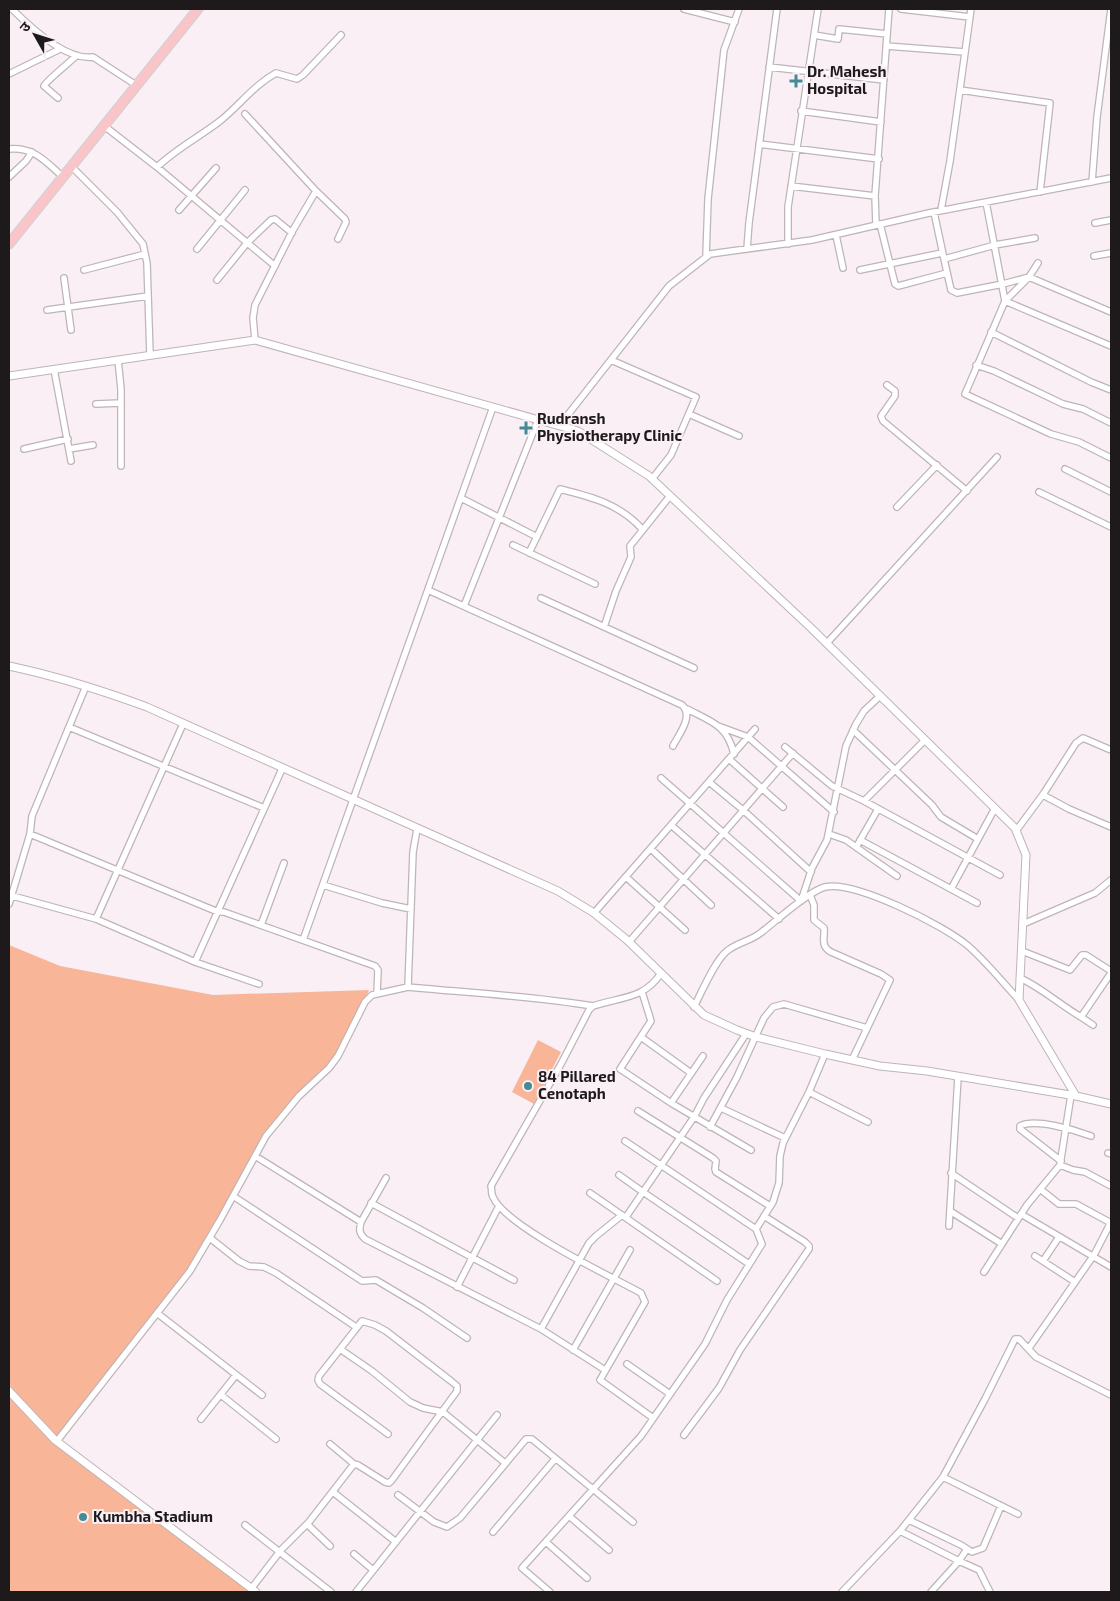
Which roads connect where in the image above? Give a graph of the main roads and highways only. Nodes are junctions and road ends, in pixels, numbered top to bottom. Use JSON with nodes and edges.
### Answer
{"nodes":[{"id":1,"x":198,"y":9,"type":"edge"},
{"id":2,"x":9,"y":244,"type":"edge"}],
"edges":[{"from":1,"to":2,"type":"main road"}]}
